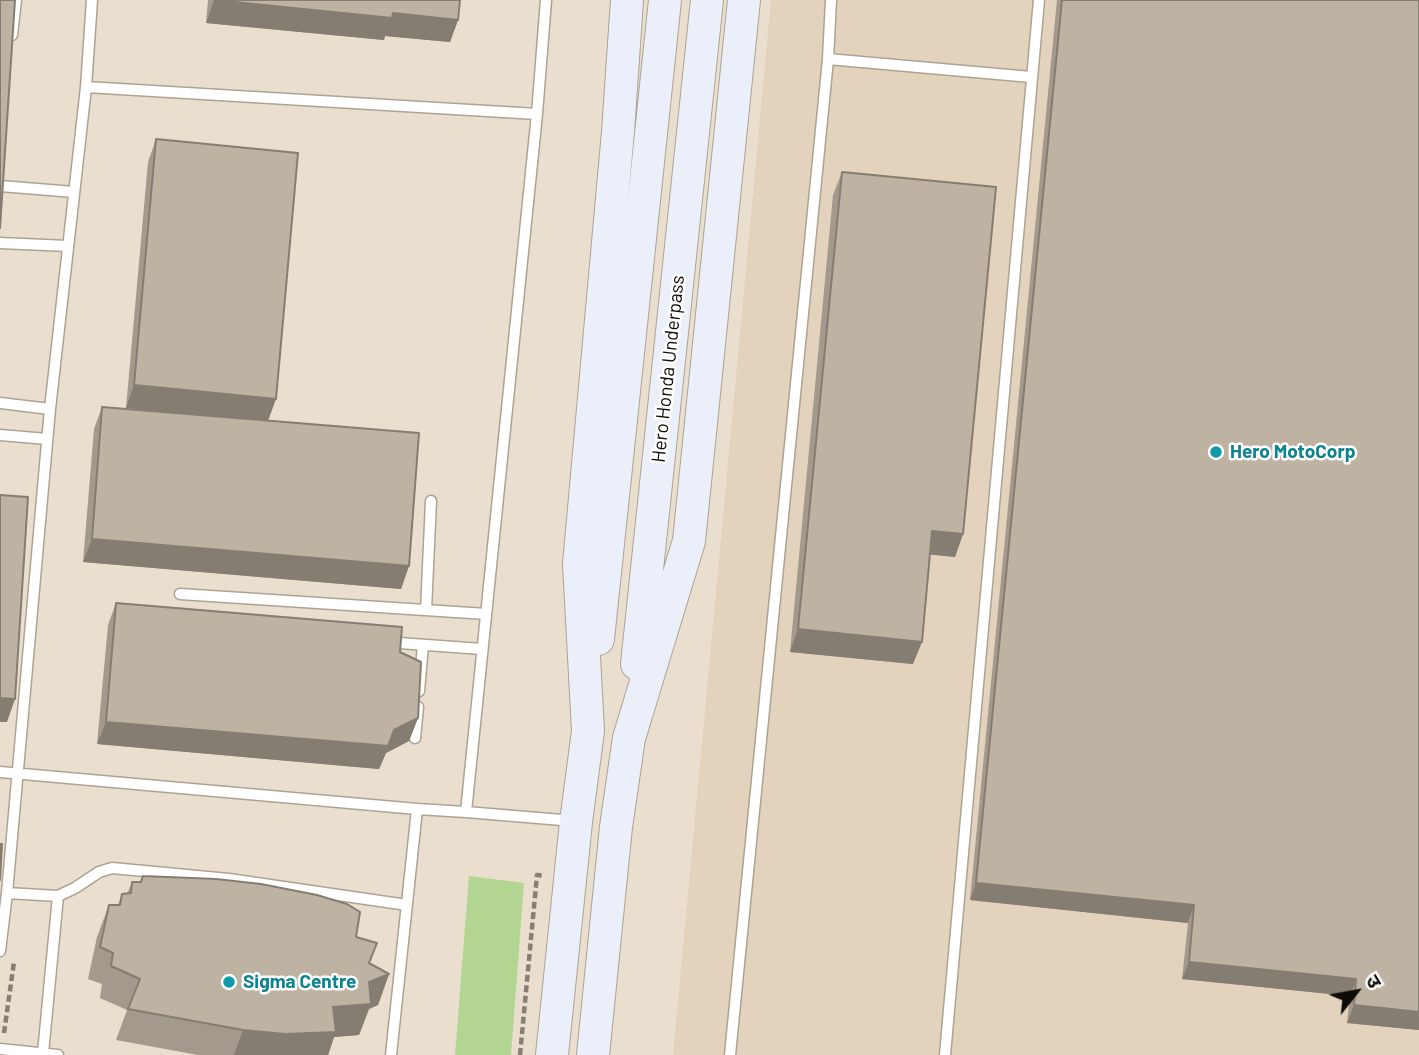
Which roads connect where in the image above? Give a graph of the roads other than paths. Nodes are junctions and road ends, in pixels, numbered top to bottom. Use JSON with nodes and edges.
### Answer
{"nodes":[{"id":1,"x":16,"y":0,"type":"edge"},
{"id":2,"x":92,"y":0,"type":"edge"},
{"id":3,"x":546,"y":0,"type":"edge"},
{"id":4,"x":626,"y":0,"type":"edge"},
{"id":5,"x":665,"y":0,"type":"edge"},
{"id":6,"x":707,"y":0,"type":"edge"},
{"id":7,"x":744,"y":0,"type":"edge"},
{"id":8,"x":831,"y":0,"type":"edge"},
{"id":9,"x":1039,"y":0,"type":"edge"},
{"id":10,"x":11,"y":52,"type":"edge"},
{"id":11,"x":828,"y":59,"type":"junction"},
{"id":12,"x":1031,"y":77,"type":"junction"},
{"id":13,"x":86,"y":87,"type":"junction"},
{"id":14,"x":537,"y":114,"type":"junction"},
{"id":15,"x":0,"y":186,"type":"edge"},
{"id":16,"x":74,"y":192,"type":"junction"},
{"id":17,"x":0,"y":243,"type":"edge"},
{"id":18,"x":68,"y":246,"type":"junction"},
{"id":19,"x":0,"y":403,"type":"edge"},
{"id":20,"x":50,"y":409,"type":"junction"},
{"id":21,"x":0,"y":435,"type":"edge"},
{"id":22,"x":47,"y":439,"type":"junction"},
{"id":23,"x":430,"y":501,"type":"dead end"},
{"id":24,"x":180,"y":594,"type":"dead end"},
{"id":25,"x":426,"y":610,"type":"junction"},
{"id":26,"x":486,"y":614,"type":"junction"},
{"id":27,"x":399,"y":643,"type":"edge"},
{"id":28,"x":423,"y":645,"type":"junction"},
{"id":29,"x":482,"y":649,"type":"junction"},
{"id":30,"x":588,"y":731,"type":"junction"},
{"id":31,"x":415,"y":738,"type":"edge"},
{"id":32,"x":629,"y":738,"type":"junction"},
{"id":33,"x":0,"y":772,"type":"edge"},
{"id":34,"x":17,"y":773,"type":"junction"},
{"id":35,"x":418,"y":809,"type":"junction"},
{"id":36,"x":466,"y":812,"type":"junction"},
{"id":37,"x":576,"y":822,"type":"junction"},
{"id":38,"x":7,"y":893,"type":"junction"},
{"id":39,"x":58,"y":896,"type":"junction"},
{"id":40,"x":407,"y":905,"type":"junction"},
{"id":41,"x":0,"y":951,"type":"edge"},
{"id":42,"x":0,"y":1049,"type":"edge"},
{"id":43,"x":43,"y":1054,"type":"edge"},
{"id":44,"x":58,"y":1055,"type":"edge"},
{"id":45,"x":391,"y":1055,"type":"edge"},
{"id":46,"x":552,"y":1055,"type":"edge"},
{"id":47,"x":593,"y":1055,"type":"edge"},
{"id":48,"x":730,"y":1055,"type":"edge"},
{"id":49,"x":945,"y":1055,"type":"edge"}],
"edges":[{"from":1,"to":10,"type":"lane"},
{"from":2,"to":13,"type":"lane"},
{"from":3,"to":14,"type":"lane"},
{"from":4,"to":30,"type":"main road"},
{"from":5,"to":30,"type":"main road"},
{"from":6,"to":32,"type":"main road","name":"Hero Honda Underpass"},
{"from":7,"to":32,"type":"main road"},
{"from":8,"to":11,"type":"lane"},
{"from":9,"to":12,"type":"lane"},
{"from":11,"to":12,"type":"lane"},
{"from":11,"to":48,"type":"lane"},
{"from":12,"to":49,"type":"lane"},
{"from":13,"to":14,"type":"lane"},
{"from":13,"to":16,"type":"lane"},
{"from":14,"to":26,"type":"lane"},
{"from":15,"to":16,"type":"lane"},
{"from":16,"to":18,"type":"lane"},
{"from":17,"to":18,"type":"lane"},
{"from":18,"to":20,"type":"lane"},
{"from":19,"to":20,"type":"lane"},
{"from":20,"to":22,"type":"lane"},
{"from":21,"to":22,"type":"lane"},
{"from":22,"to":34,"type":"lane"},
{"from":23,"to":25,"type":"lane"},
{"from":24,"to":25,"type":"lane"},
{"from":25,"to":26,"type":"lane"},
{"from":26,"to":29,"type":"lane"},
{"from":27,"to":28,"type":"lane"},
{"from":28,"to":29,"type":"lane"},
{"from":28,"to":31,"type":"lane"},
{"from":29,"to":36,"type":"lane"},
{"from":30,"to":37,"type":"main road"},
{"from":32,"to":47,"type":"main road"},
{"from":33,"to":34,"type":"lane"},
{"from":34,"to":35,"type":"lane"},
{"from":34,"to":38,"type":"lane"},
{"from":35,"to":36,"type":"lane"},
{"from":35,"to":40,"type":"lane"},
{"from":36,"to":37,"type":"lane"},
{"from":37,"to":46,"type":"main road"},
{"from":38,"to":39,"type":"lane"},
{"from":38,"to":41,"type":"lane"},
{"from":39,"to":40,"type":"lane"},
{"from":39,"to":43,"type":"lane"},
{"from":40,"to":45,"type":"lane"},
{"from":42,"to":43,"type":"lane"},
{"from":43,"to":44,"type":"lane"}]}
